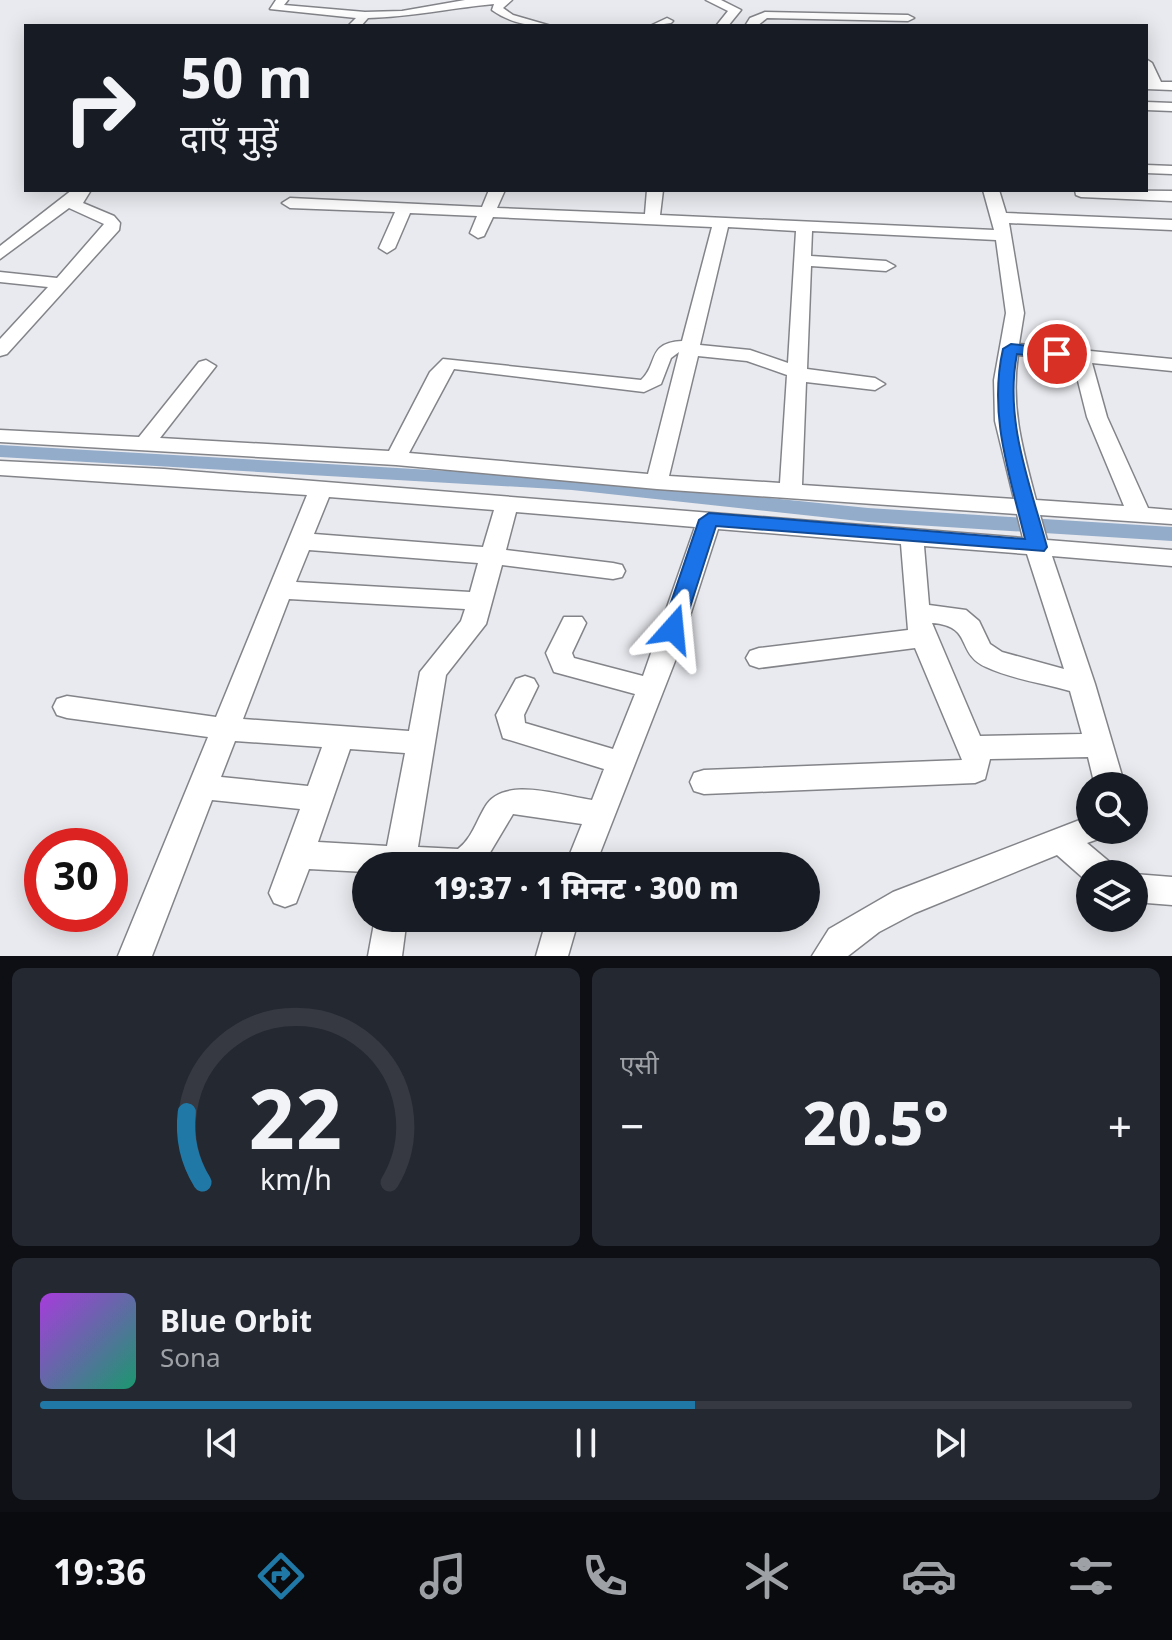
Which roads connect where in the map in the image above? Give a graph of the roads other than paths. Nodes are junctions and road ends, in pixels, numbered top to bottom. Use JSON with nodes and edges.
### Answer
{"nodes":[{"id":1,"x":283,"y":0,"type":"edge"},
{"id":2,"x":340,"y":0,"type":"edge"},
{"id":3,"x":369,"y":0,"type":"edge"},
{"id":4,"x":505,"y":0,"type":"edge"},
{"id":5,"x":711,"y":0,"type":"edge"},
{"id":6,"x":894,"y":5,"type":"dead end"},
{"id":7,"x":329,"y":11,"type":"junction"},
{"id":8,"x":362,"y":14,"type":"junction"},
{"id":9,"x":909,"y":22,"type":"edge"},
{"id":10,"x":355,"y":24,"type":"edge"},
{"id":11,"x":538,"y":24,"type":"edge"},
{"id":12,"x":724,"y":24,"type":"edge"},
{"id":13,"x":753,"y":24,"type":"edge"},
{"id":14,"x":1149,"y":85,"type":"edge"},
{"id":15,"x":1172,"y":86,"type":"edge"},
{"id":16,"x":1160,"y":107,"type":"edge"},
{"id":17,"x":1148,"y":169,"type":"edge"},
{"id":18,"x":1172,"y":170,"type":"edge"},
{"id":19,"x":81,"y":192,"type":"edge"},
{"id":20,"x":496,"y":192,"type":"edge"},
{"id":21,"x":655,"y":192,"type":"edge"},
{"id":22,"x":992,"y":192,"type":"edge"},
{"id":23,"x":1082,"y":192,"type":"edge"},
{"id":24,"x":1099,"y":192,"type":"edge"},
{"id":25,"x":1172,"y":196,"type":"edge"},
{"id":26,"x":290,"y":203,"type":"dead end"},
{"id":27,"x":404,"y":209,"type":"junction"},
{"id":28,"x":488,"y":212,"type":"junction"},
{"id":29,"x":652,"y":220,"type":"junction"},
{"id":30,"x":1100,"y":220,"type":"junction"},
{"id":31,"x":721,"y":223,"type":"junction"},
{"id":32,"x":1172,"y":225,"type":"edge"},
{"id":33,"x":804,"y":227,"type":"junction"},
{"id":34,"x":1002,"y":227,"type":"junction"},
{"id":35,"x":478,"y":233,"type":"dead end"},
{"id":36,"x":4,"y":246,"type":"edge"},
{"id":37,"x":387,"y":248,"type":"dead end"},
{"id":38,"x":802,"y":260,"type":"junction"},
{"id":39,"x":886,"y":266,"type":"dead end"},
{"id":40,"x":0,"y":277,"type":"edge"},
{"id":41,"x":59,"y":283,"type":"junction"},
{"id":42,"x":690,"y":348,"type":"junction"},
{"id":43,"x":1011,"y":349,"type":"junction"},
{"id":44,"x":0,"y":350,"type":"edge"},
{"id":45,"x":1081,"y":356,"type":"junction"},
{"id":46,"x":206,"y":366,"type":"dead end"},
{"id":47,"x":1171,"y":367,"type":"edge"},
{"id":48,"x":797,"y":374,"type":"junction"},
{"id":49,"x":875,"y":384,"type":"dead end"},
{"id":50,"x":0,"y":436,"type":"edge"},
{"id":51,"x":143,"y":446,"type":"junction"},
{"id":52,"x":396,"y":458,"type":"junction"},
{"id":53,"x":0,"y":468,"type":"edge"},
{"id":54,"x":657,"y":482,"type":"junction"},
{"id":55,"x":791,"y":489,"type":"junction"},
{"id":56,"x":320,"y":491,"type":"junction"},
{"id":57,"x":507,"y":505,"type":"junction"},
{"id":58,"x":1025,"y":508,"type":"junction"},
{"id":59,"x":1139,"y":514,"type":"junction"},
{"id":60,"x":1172,"y":517,"type":"edge"},
{"id":61,"x":709,"y":520,"type":"junction"},
{"id":62,"x":912,"y":537,"type":"junction"},
{"id":63,"x":300,"y":541,"type":"junction"},
{"id":64,"x":1035,"y":542,"type":"junction"},
{"id":65,"x":492,"y":556,"type":"junction"},
{"id":66,"x":1170,"y":561,"type":"edge"},
{"id":67,"x":613,"y":571,"type":"dead end"},
{"id":68,"x":281,"y":590,"type":"junction"},
{"id":69,"x":479,"y":601,"type":"junction"},
{"id":70,"x":573,"y":623,"type":"dead end"},
{"id":71,"x":920,"y":626,"type":"junction"},
{"id":72,"x":759,"y":658,"type":"dead end"},
{"id":73,"x":1082,"y":684,"type":"junction"},
{"id":74,"x":525,"y":686,"type":"dead end"},
{"id":75,"x":651,"y":688,"type":"junction"},
{"id":76,"x":67,"y":707,"type":"dead end"},
{"id":77,"x":226,"y":729,"type":"junction"},
{"id":78,"x":340,"y":737,"type":"junction"},
{"id":79,"x":418,"y":743,"type":"junction"},
{"id":80,"x":1098,"y":745,"type":"junction"},
{"id":81,"x":972,"y":748,"type":"junction"},
{"id":82,"x":621,"y":763,"type":"junction"},
{"id":83,"x":1106,"y":772,"type":"edge"},
{"id":84,"x":704,"y":782,"type":"dead end"},
{"id":85,"x":202,"y":787,"type":"junction"},
{"id":86,"x":318,"y":799,"type":"junction"},
{"id":87,"x":598,"y":814,"type":"junction"},
{"id":88,"x":1076,"y":834,"type":"edge"},
{"id":89,"x":401,"y":852,"type":"edge"},
{"id":90,"x":478,"y":852,"type":"edge"},
{"id":91,"x":585,"y":852,"type":"edge"},
{"id":92,"x":299,"y":855,"type":"junction"},
{"id":93,"x":352,"y":859,"type":"edge"},
{"id":94,"x":1148,"y":890,"type":"edge"},
{"id":95,"x":285,"y":893,"type":"dead end"},
{"id":96,"x":1171,"y":893,"type":"edge"},
{"id":97,"x":389,"y":932,"type":"edge"},
{"id":98,"x":559,"y":932,"type":"edge"},
{"id":99,"x":135,"y":956,"type":"edge"},
{"id":100,"x":385,"y":956,"type":"edge"},
{"id":101,"x":552,"y":956,"type":"edge"},
{"id":102,"x":828,"y":956,"type":"edge"}],
"edges":[{"from":1,"to":7,"type":"street"},
{"from":2,"to":7,"type":"street"},
{"from":3,"to":8,"type":"street"},
{"from":4,"to":8,"type":"street"},
{"from":4,"to":11,"type":"street"},
{"from":5,"to":12,"type":"street"},
{"from":6,"to":9,"type":"street"},
{"from":7,"to":8,"type":"street"},
{"from":8,"to":10,"type":"street"},
{"from":9,"to":13,"type":"street"},
{"from":14,"to":15,"type":"street"},
{"from":14,"to":16,"type":"street"},
{"from":17,"to":18,"type":"street"},
{"from":19,"to":36,"type":"street"},
{"from":19,"to":41,"type":"street"},
{"from":20,"to":28,"type":"street"},
{"from":21,"to":29,"type":"street"},
{"from":22,"to":34,"type":"street"},
{"from":23,"to":30,"type":"street"},
{"from":24,"to":25,"type":"street"},
{"from":26,"to":27,"type":"street"},
{"from":27,"to":28,"type":"street"},
{"from":27,"to":37,"type":"street"},
{"from":28,"to":29,"type":"street"},
{"from":28,"to":35,"type":"street"},
{"from":29,"to":31,"type":"street"},
{"from":30,"to":32,"type":"street"},
{"from":30,"to":34,"type":"street"},
{"from":31,"to":33,"type":"street"},
{"from":31,"to":42,"type":"street"},
{"from":33,"to":34,"type":"street"},
{"from":33,"to":38,"type":"street"},
{"from":34,"to":43,"type":"street"},
{"from":38,"to":39,"type":"street"},
{"from":38,"to":48,"type":"street"},
{"from":40,"to":41,"type":"street"},
{"from":41,"to":44,"type":"street"},
{"from":42,"to":48,"type":"street"},
{"from":42,"to":52,"type":"street"},
{"from":42,"to":54,"type":"street"},
{"from":43,"to":45,"type":"street"},
{"from":43,"to":58,"type":"street"},
{"from":45,"to":47,"type":"street"},
{"from":45,"to":59,"type":"street"},
{"from":46,"to":51,"type":"street"},
{"from":48,"to":49,"type":"street"},
{"from":48,"to":55,"type":"street"},
{"from":50,"to":51,"type":"street"},
{"from":51,"to":52,"type":"street"},
{"from":52,"to":54,"type":"street"},
{"from":53,"to":56,"type":"street"},
{"from":54,"to":55,"type":"street"},
{"from":55,"to":58,"type":"street"},
{"from":56,"to":57,"type":"street"},
{"from":56,"to":63,"type":"street"},
{"from":57,"to":61,"type":"street"},
{"from":57,"to":65,"type":"street"},
{"from":58,"to":59,"type":"street"},
{"from":58,"to":64,"type":"street"},
{"from":59,"to":60,"type":"street"},
{"from":61,"to":62,"type":"street"},
{"from":61,"to":75,"type":"street"},
{"from":62,"to":64,"type":"street"},
{"from":62,"to":71,"type":"street"},
{"from":63,"to":65,"type":"street"},
{"from":63,"to":68,"type":"street"},
{"from":64,"to":66,"type":"street"},
{"from":64,"to":73,"type":"street"},
{"from":65,"to":67,"type":"street"},
{"from":65,"to":69,"type":"street"},
{"from":68,"to":69,"type":"street"},
{"from":68,"to":77,"type":"street"},
{"from":69,"to":79,"type":"street"},
{"from":70,"to":75,"type":"street"},
{"from":71,"to":72,"type":"street"},
{"from":71,"to":73,"type":"street"},
{"from":71,"to":81,"type":"street"},
{"from":73,"to":80,"type":"street"},
{"from":74,"to":82,"type":"street"},
{"from":75,"to":82,"type":"street"},
{"from":76,"to":77,"type":"street"},
{"from":77,"to":78,"type":"street"},
{"from":77,"to":85,"type":"street"},
{"from":78,"to":79,"type":"street"},
{"from":78,"to":86,"type":"street"},
{"from":79,"to":89,"type":"street"},
{"from":80,"to":81,"type":"street"},
{"from":80,"to":83,"type":"street"},
{"from":81,"to":84,"type":"street"},
{"from":82,"to":87,"type":"street"},
{"from":85,"to":86,"type":"street"},
{"from":85,"to":99,"type":"street"},
{"from":86,"to":92,"type":"street"},
{"from":87,"to":90,"type":"street"},
{"from":87,"to":91,"type":"street"},
{"from":88,"to":102,"type":"street"},
{"from":92,"to":93,"type":"street"},
{"from":92,"to":95,"type":"street"},
{"from":94,"to":96,"type":"street"},
{"from":97,"to":100,"type":"street"},
{"from":98,"to":101,"type":"street"}]}
